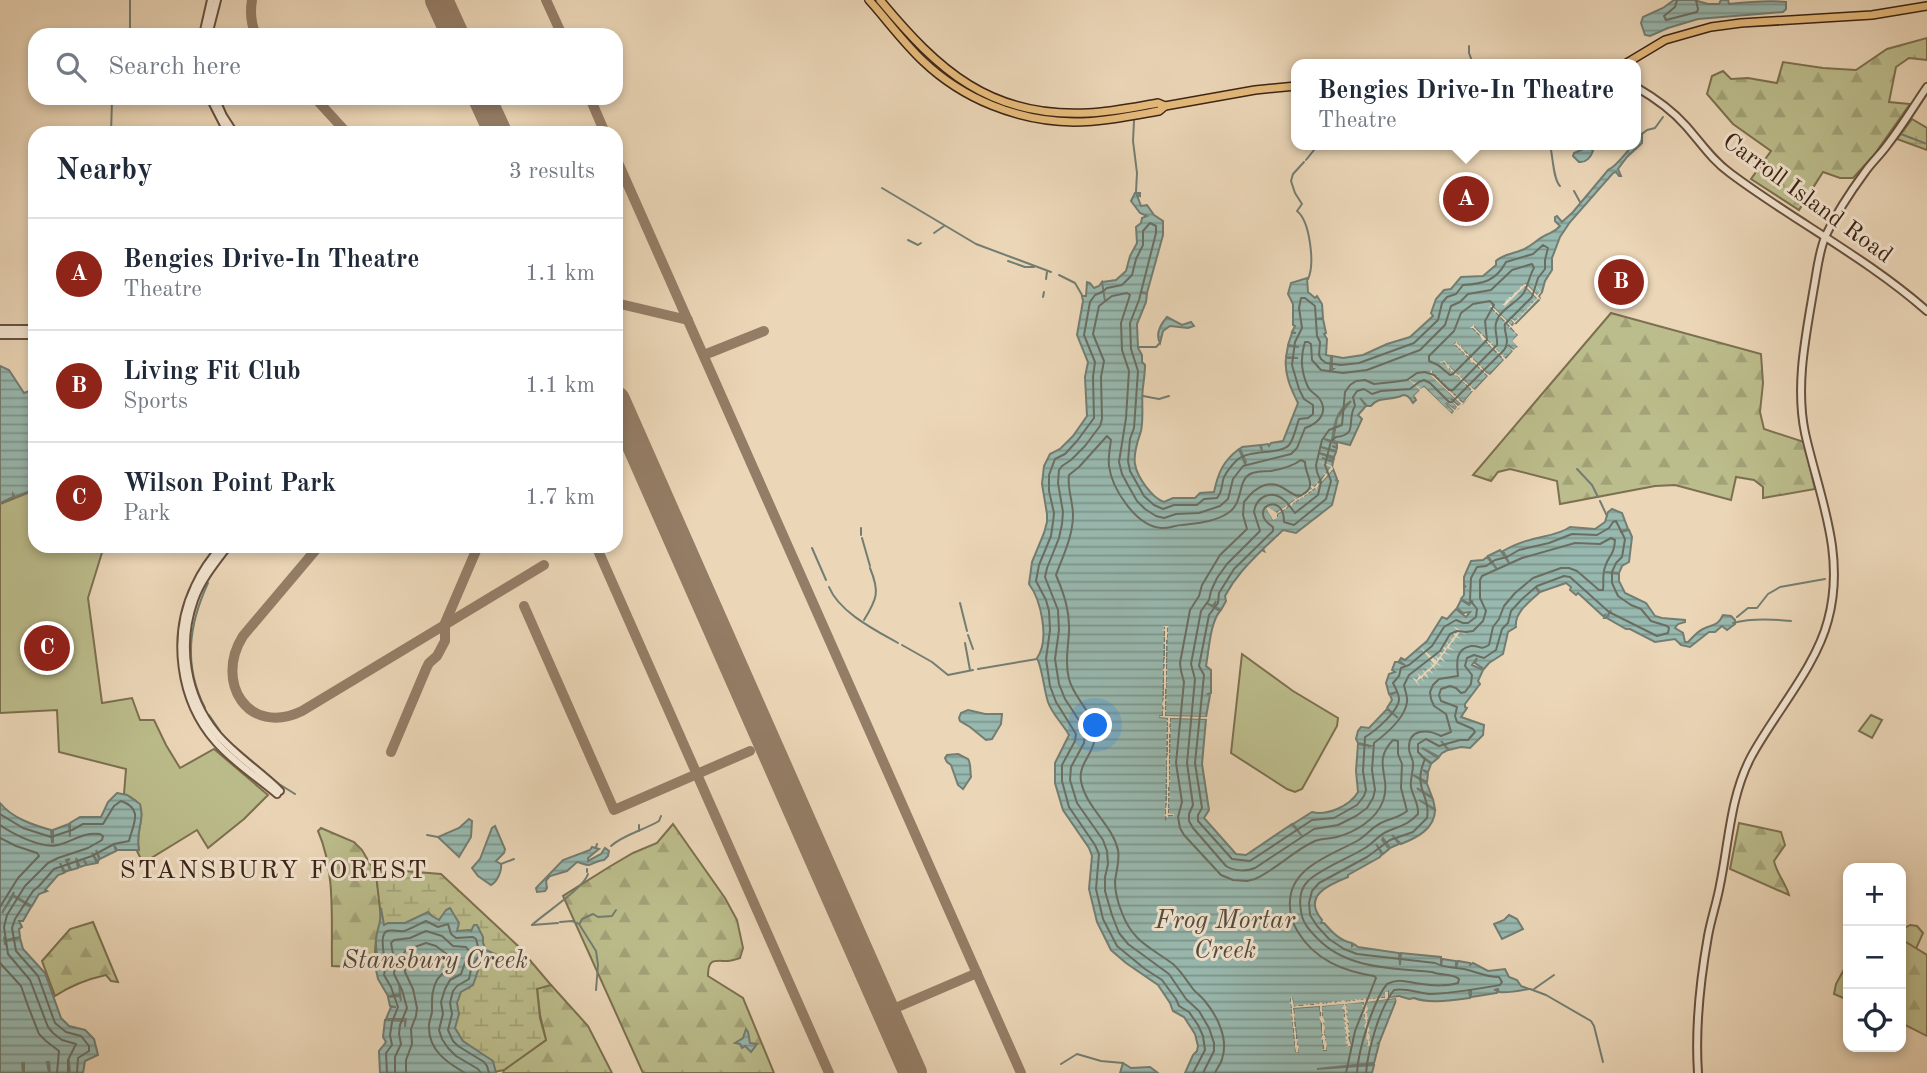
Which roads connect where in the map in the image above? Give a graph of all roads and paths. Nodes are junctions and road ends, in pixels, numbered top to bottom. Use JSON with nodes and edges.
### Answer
{"nodes":[{"id":1,"x":211,"y":0,"type":"edge"},
{"id":2,"x":217,"y":0,"type":"edge"},
{"id":3,"x":869,"y":0,"type":"edge"},
{"id":4,"x":880,"y":0,"type":"edge"},
{"id":5,"x":1927,"y":6,"type":"edge"},
{"id":6,"x":206,"y":28,"type":"edge"},
{"id":7,"x":207,"y":28,"type":"edge"},
{"id":8,"x":1633,"y":59,"type":"edge"},
{"id":9,"x":1291,"y":86,"type":"edge"},
{"id":10,"x":1927,"y":87,"type":"edge"},
{"id":11,"x":1641,"y":91,"type":"edge"},
{"id":12,"x":215,"y":105,"type":"edge"},
{"id":13,"x":217,"y":105,"type":"edge"},
{"id":14,"x":1165,"y":106,"type":"junction"},
{"id":15,"x":224,"y":126,"type":"edge"},
{"id":16,"x":229,"y":126,"type":"edge"},
{"id":17,"x":1825,"y":237,"type":"junction"},
{"id":18,"x":1927,"y":311,"type":"edge"},
{"id":19,"x":0,"y":330,"type":"edge"},
{"id":20,"x":28,"y":330,"type":"edge"},
{"id":21,"x":0,"y":335,"type":"edge"},
{"id":22,"x":28,"y":335,"type":"edge"},
{"id":23,"x":217,"y":553,"type":"edge"},
{"id":24,"x":224,"y":553,"type":"edge"},
{"id":25,"x":1698,"y":1073,"type":"edge"}],
"edges":[{"from":1,"to":6,"type":"street"},
{"from":2,"to":7,"type":"street"},
{"from":3,"to":14,"type":"main road"},
{"from":4,"to":14,"type":"main road"},
{"from":5,"to":8,"type":"main road"},
{"from":9,"to":14,"type":"main road"},
{"from":10,"to":17,"type":"street"},
{"from":11,"to":17,"type":"street","name":"Carroll Island Road"},
{"from":12,"to":15,"type":"street"},
{"from":13,"to":16,"type":"street"},
{"from":17,"to":18,"type":"street","name":"Carroll Island Road"},
{"from":17,"to":25,"type":"street"},
{"from":19,"to":20,"type":"street"},
{"from":21,"to":22,"type":"street"},
{"from":23,"to":24,"type":"street"}]}
